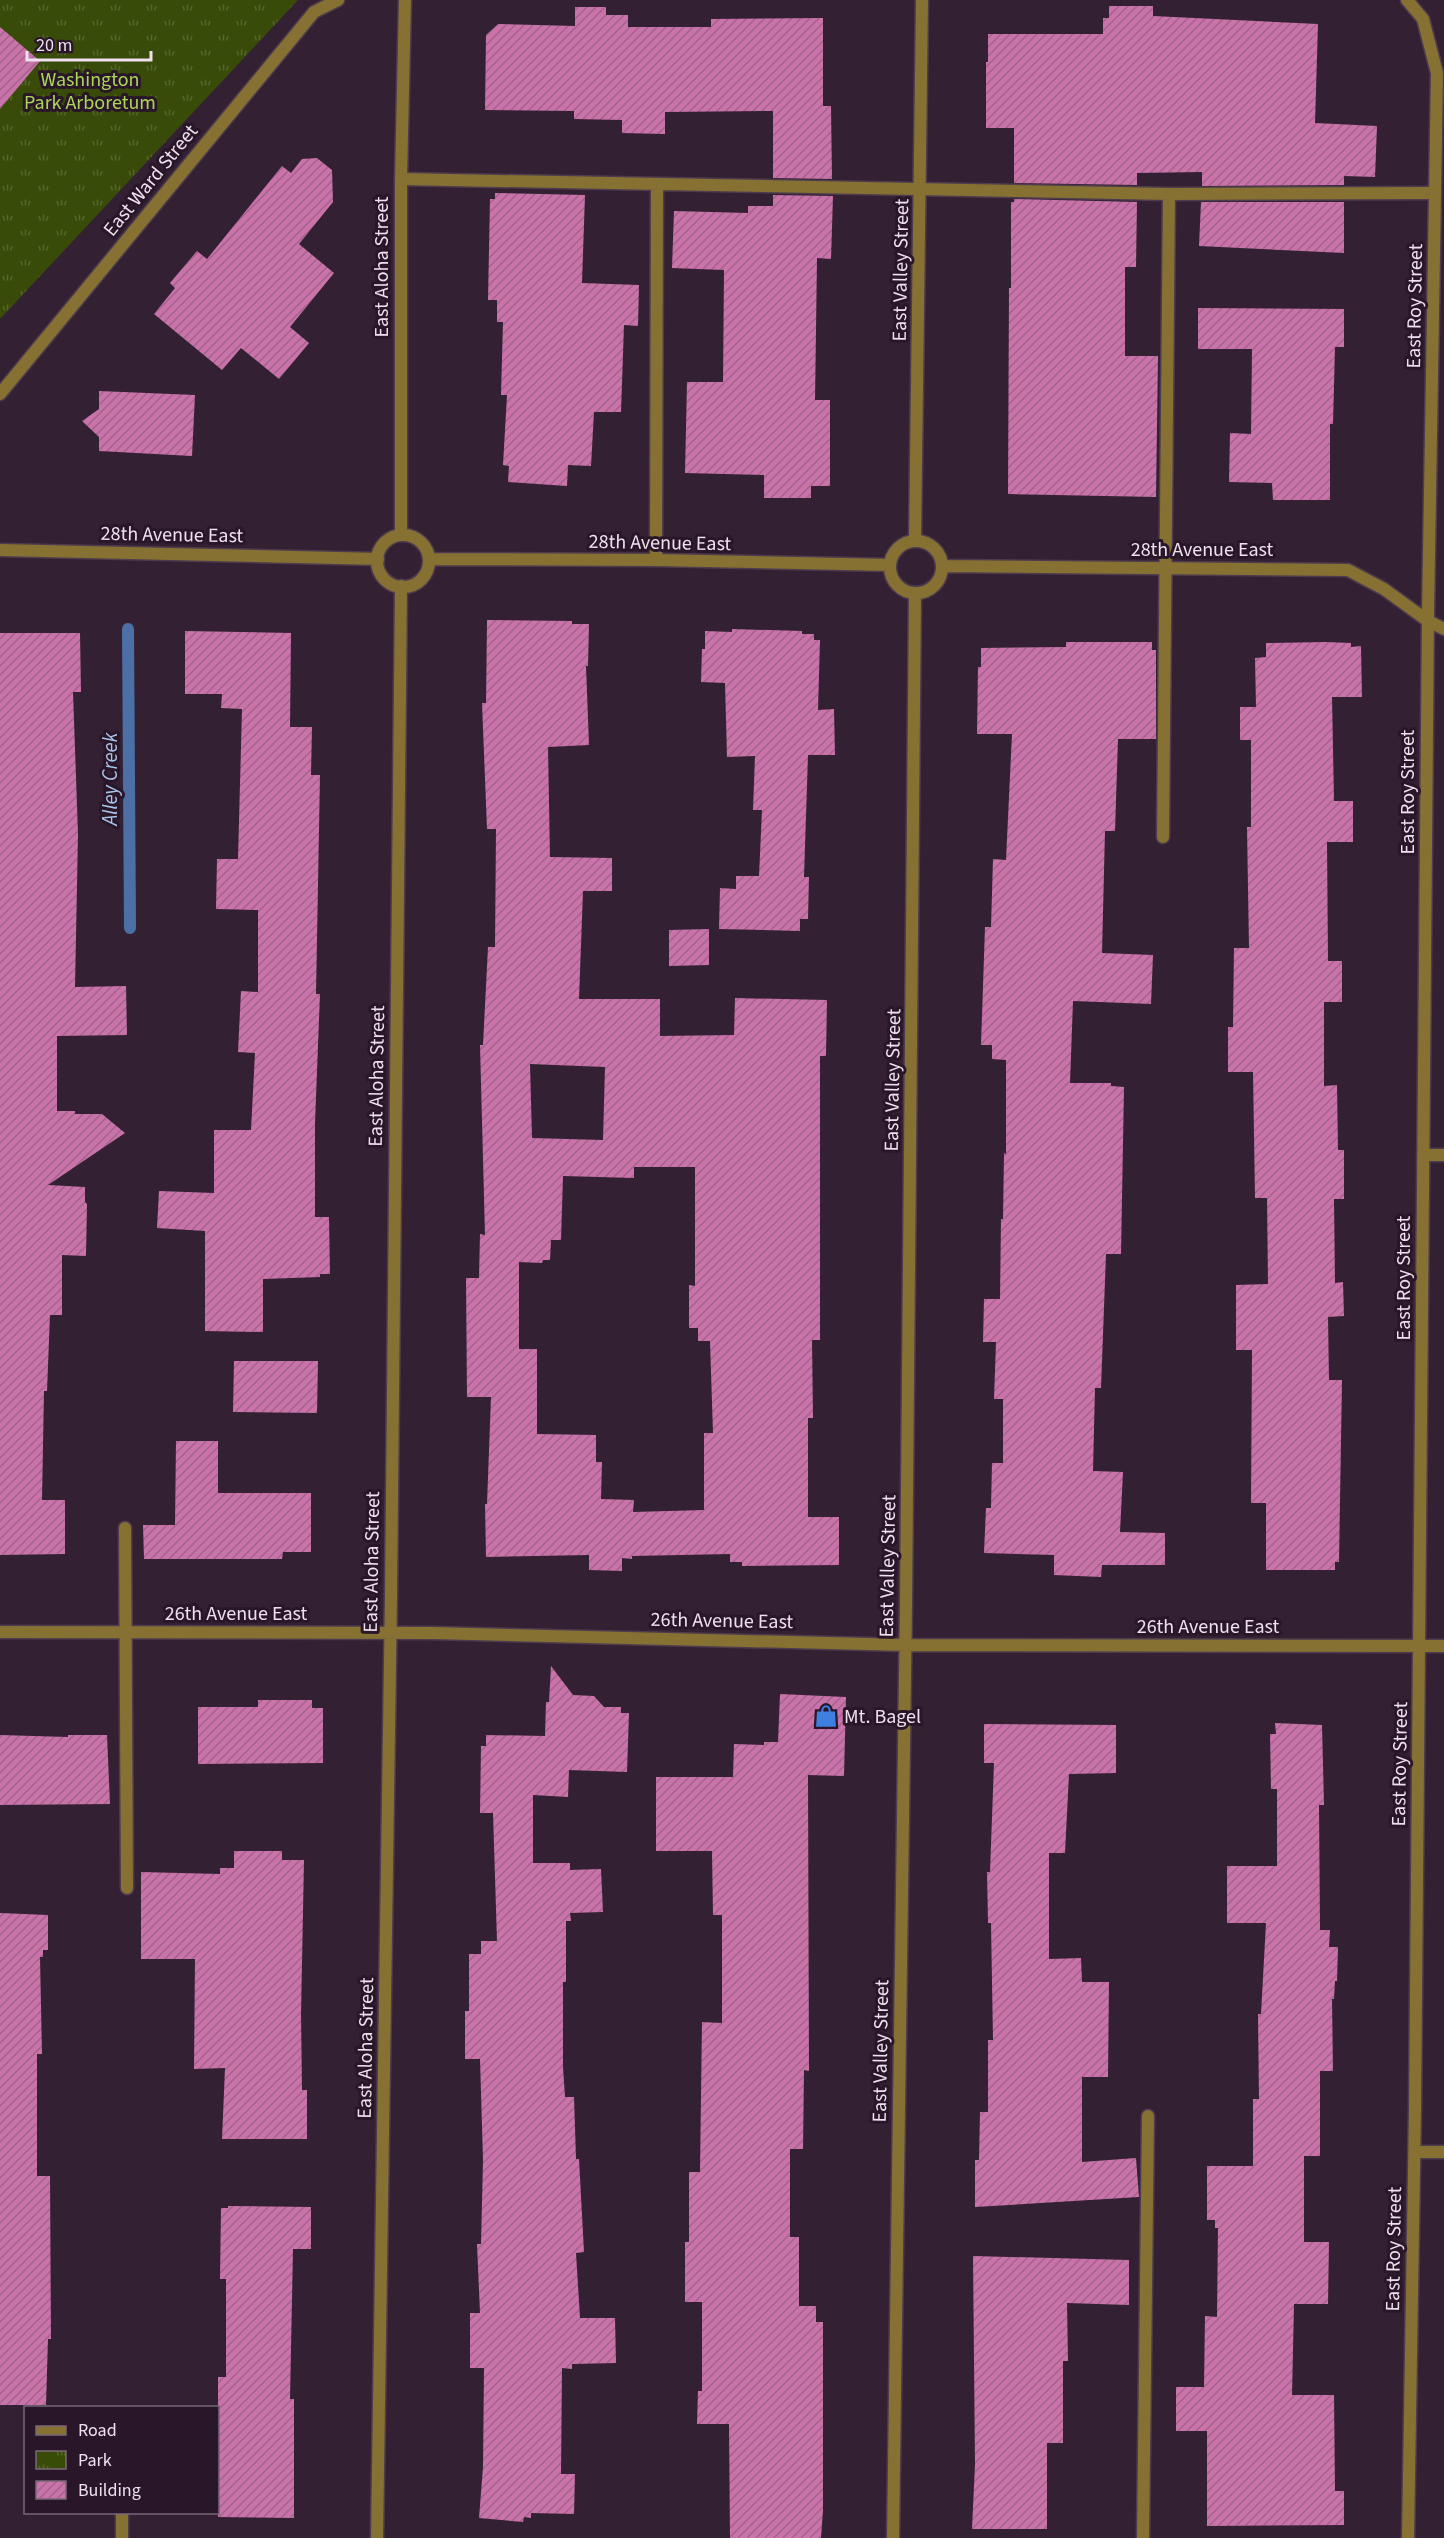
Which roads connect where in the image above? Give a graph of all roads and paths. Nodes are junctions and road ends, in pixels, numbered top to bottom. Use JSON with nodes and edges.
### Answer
{"nodes":[{"id":1,"x":338,"y":0,"type":"edge"},
{"id":2,"x":405,"y":0,"type":"edge"},
{"id":3,"x":922,"y":0,"type":"edge"},
{"id":4,"x":1407,"y":0,"type":"edge"},
{"id":5,"x":1440,"y":141,"type":"edge"},
{"id":6,"x":401,"y":179,"type":"junction"},
{"id":7,"x":657,"y":185,"type":"junction"},
{"id":8,"x":920,"y":190,"type":"junction"},
{"id":9,"x":1435,"y":193,"type":"junction"},
{"id":10,"x":1169,"y":194,"type":"junction"},
{"id":11,"x":0,"y":394,"type":"edge"},
{"id":12,"x":401,"y":535,"type":"junction"},
{"id":13,"x":915,"y":540,"type":"junction"},
{"id":14,"x":0,"y":550,"type":"edge"},
{"id":15,"x":378,"y":559,"type":"junction"},
{"id":16,"x":429,"y":559,"type":"junction"},
{"id":17,"x":656,"y":560,"type":"junction"},
{"id":18,"x":890,"y":565,"type":"junction"},
{"id":19,"x":943,"y":566,"type":"junction"},
{"id":20,"x":1164,"y":568,"type":"junction"},
{"id":21,"x":401,"y":586,"type":"junction"},
{"id":22,"x":915,"y":593,"type":"junction"},
{"id":23,"x":1428,"y":621,"type":"junction"},
{"id":24,"x":1444,"y":629,"type":"edge"},
{"id":25,"x":1163,"y":837,"type":"dead end"},
{"id":26,"x":1423,"y":1155,"type":"junction"},
{"id":27,"x":1444,"y":1155,"type":"edge"},
{"id":28,"x":125,"y":1528,"type":"dead end"},
{"id":29,"x":0,"y":1632,"type":"edge"},
{"id":30,"x":126,"y":1632,"type":"junction"},
{"id":31,"x":390,"y":1632,"type":"junction"},
{"id":32,"x":906,"y":1645,"type":"junction"},
{"id":33,"x":1419,"y":1646,"type":"junction"},
{"id":34,"x":1444,"y":1646,"type":"edge"},
{"id":35,"x":128,"y":1888,"type":"dead end"},
{"id":36,"x":1148,"y":2116,"type":"dead end"},
{"id":37,"x":1414,"y":2152,"type":"junction"},
{"id":38,"x":1444,"y":2152,"type":"edge"},
{"id":39,"x":122,"y":2514,"type":"edge"},
{"id":40,"x":122,"y":2538,"type":"edge"},
{"id":41,"x":377,"y":2538,"type":"edge"},
{"id":42,"x":893,"y":2538,"type":"edge"},
{"id":43,"x":1143,"y":2538,"type":"edge"},
{"id":44,"x":1408,"y":2538,"type":"edge"}],
"edges":[{"from":1,"to":11,"type":"street","name":"East Ward Street"},
{"from":2,"to":6,"type":"street","name":"East Aloha Street"},
{"from":3,"to":8,"type":"street","name":"East Valley Street"},
{"from":4,"to":5,"type":"street","name":"East Roy Street"},
{"from":5,"to":9,"type":"street","name":"East Roy Street"},
{"from":6,"to":7,"type":"street"},
{"from":6,"to":12,"type":"street","name":"East Aloha Street"},
{"from":7,"to":8,"type":"street"},
{"from":7,"to":17,"type":"street"},
{"from":8,"to":10,"type":"street"},
{"from":8,"to":13,"type":"street","name":"East Valley Street"},
{"from":9,"to":10,"type":"street"},
{"from":9,"to":23,"type":"street","name":"East Roy Street"},
{"from":10,"to":20,"type":"street"},
{"from":12,"to":15,"type":"street"},
{"from":12,"to":16,"type":"street"},
{"from":13,"to":18,"type":"street"},
{"from":13,"to":19,"type":"street"},
{"from":14,"to":15,"type":"street","name":"28th Avenue East"},
{"from":15,"to":21,"type":"street"},
{"from":16,"to":17,"type":"street","name":"28th Avenue East"},
{"from":16,"to":21,"type":"street"},
{"from":17,"to":18,"type":"street","name":"28th Avenue East"},
{"from":18,"to":22,"type":"street"},
{"from":19,"to":20,"type":"street","name":"28th Avenue East"},
{"from":19,"to":22,"type":"street"},
{"from":20,"to":23,"type":"street","name":"28th Avenue East"},
{"from":20,"to":25,"type":"street"},
{"from":21,"to":31,"type":"street","name":"East Aloha Street"},
{"from":22,"to":32,"type":"street","name":"East Valley Street"},
{"from":23,"to":24,"type":"street","name":"28th Avenue East"},
{"from":23,"to":26,"type":"street","name":"East Roy Street"},
{"from":26,"to":27,"type":"street"},
{"from":26,"to":33,"type":"street","name":"East Roy Street"},
{"from":28,"to":30,"type":"street"},
{"from":29,"to":30,"type":"street","name":"26th Avenue East"},
{"from":30,"to":31,"type":"street","name":"26th Avenue East"},
{"from":30,"to":35,"type":"street"},
{"from":31,"to":32,"type":"street","name":"26th Avenue East"},
{"from":31,"to":41,"type":"street","name":"East Aloha Street"},
{"from":32,"to":33,"type":"street","name":"26th Avenue East"},
{"from":32,"to":42,"type":"street","name":"East Valley Street"},
{"from":33,"to":34,"type":"street","name":"26th Avenue East"},
{"from":33,"to":37,"type":"street","name":"East Roy Street"},
{"from":36,"to":43,"type":"street"},
{"from":37,"to":38,"type":"street"},
{"from":37,"to":44,"type":"street","name":"East Roy Street"},
{"from":39,"to":40,"type":"street"}]}
